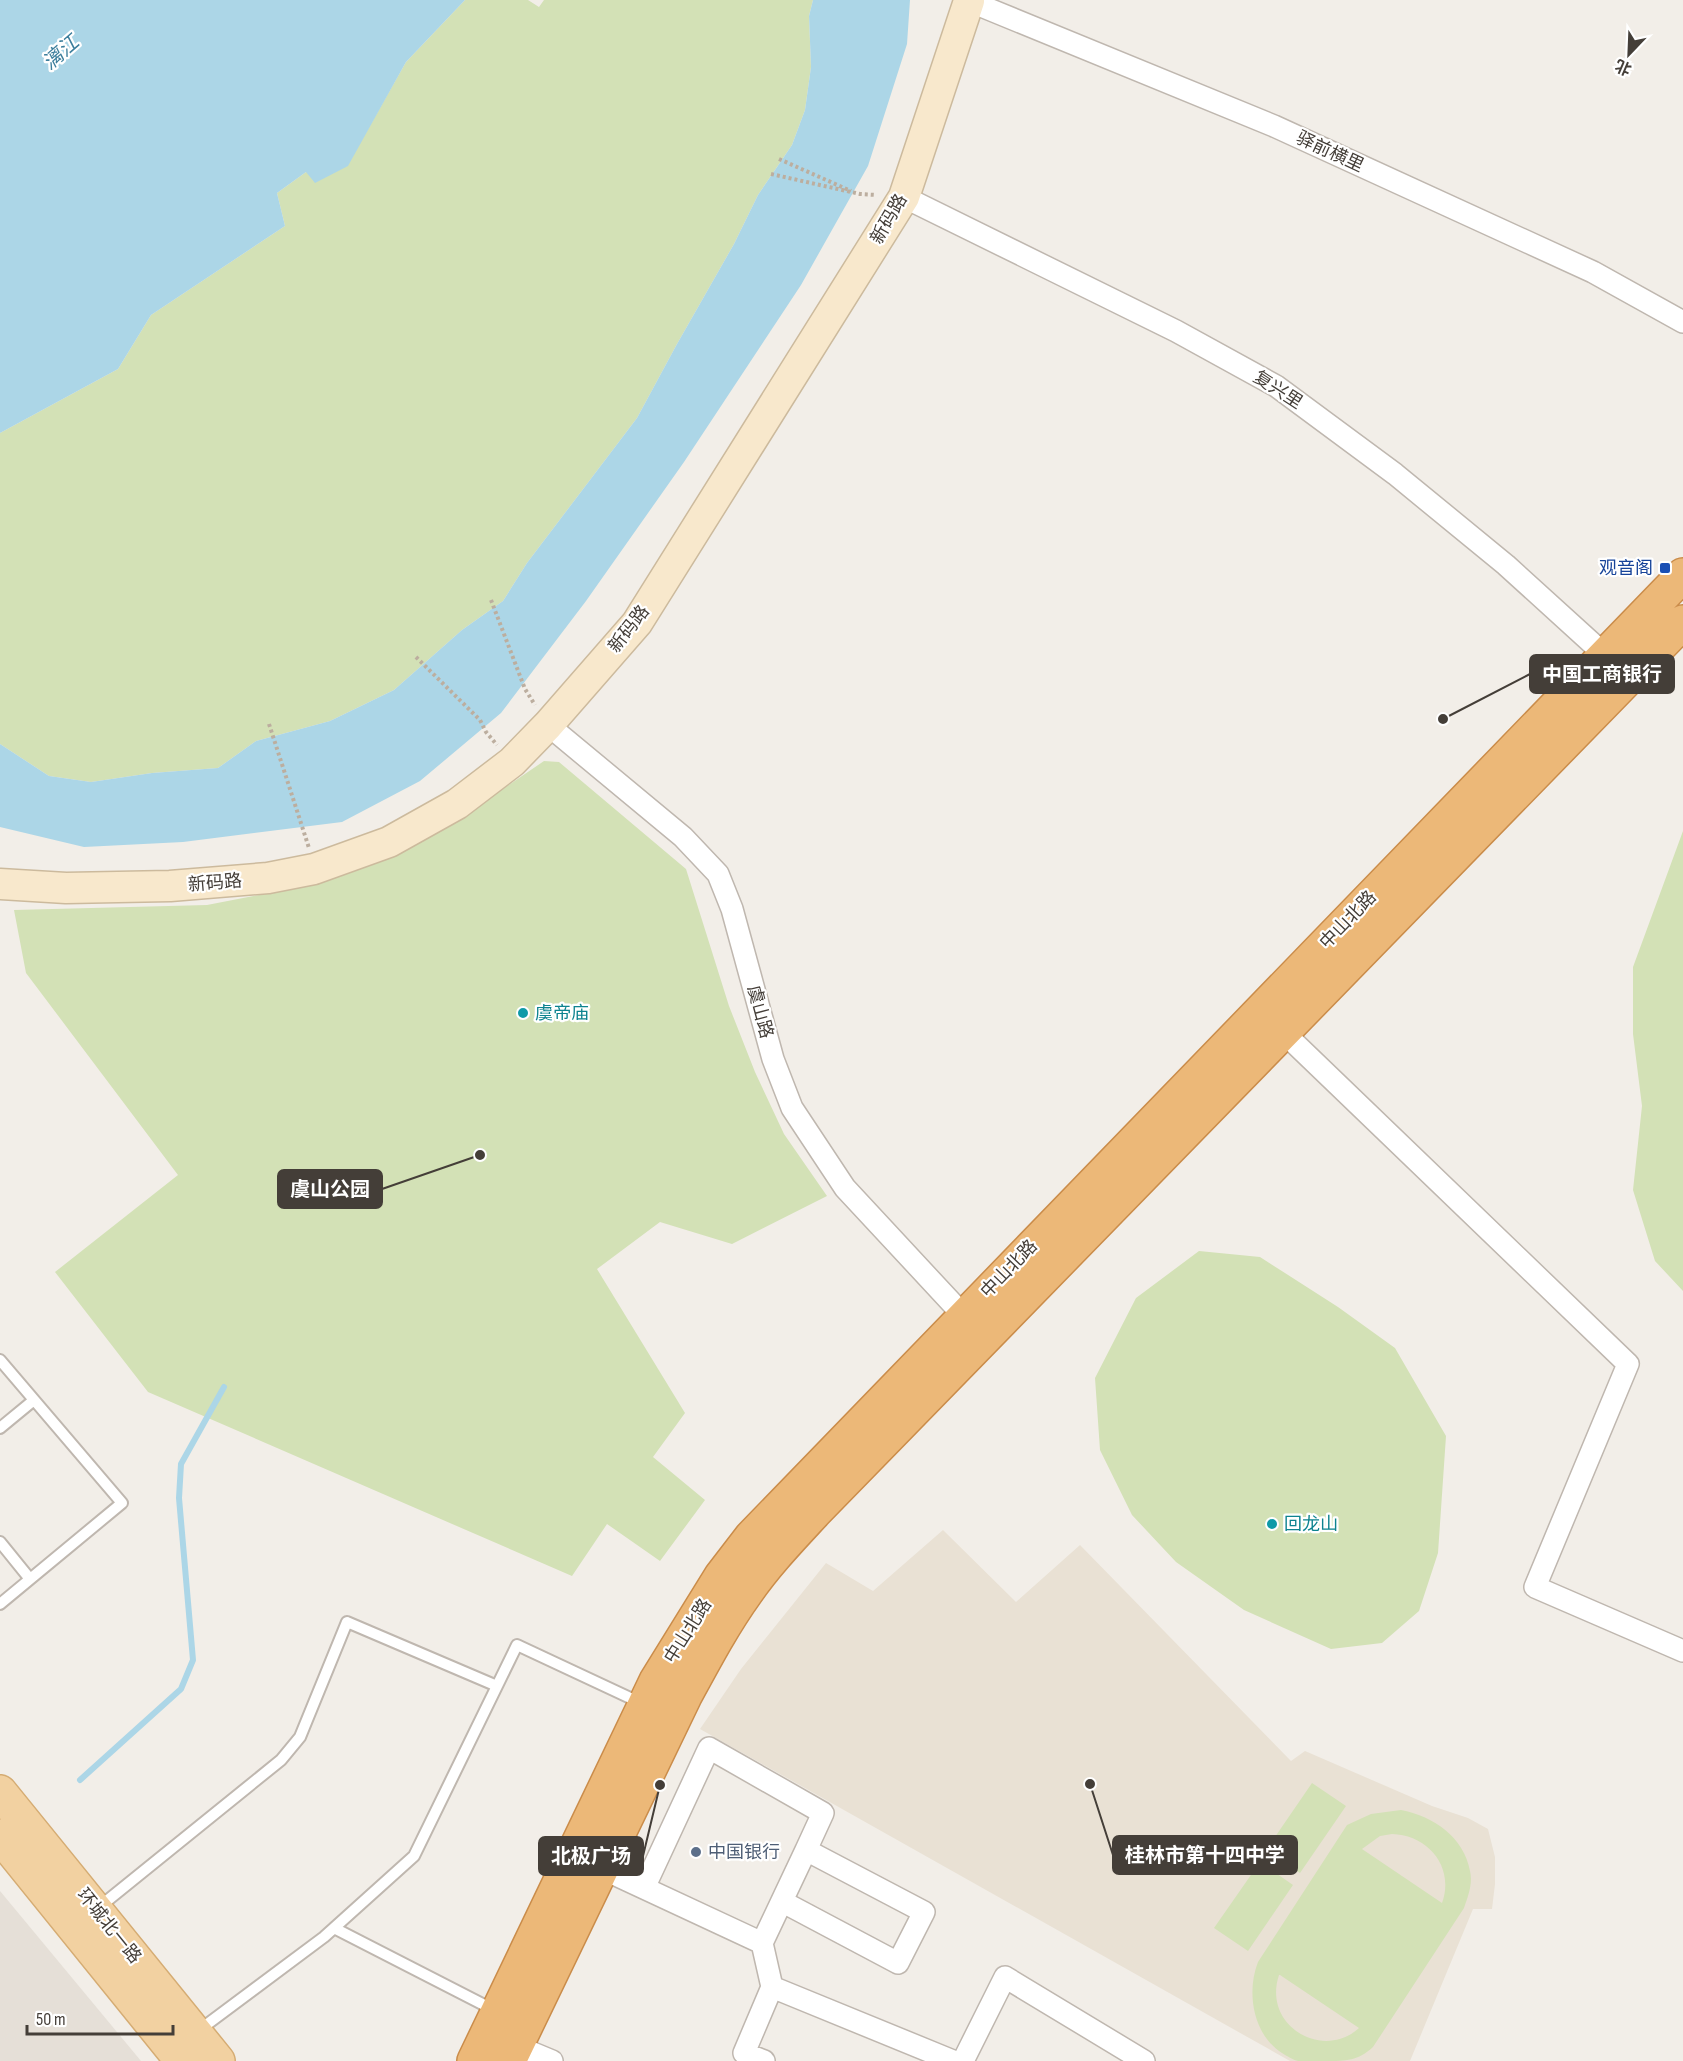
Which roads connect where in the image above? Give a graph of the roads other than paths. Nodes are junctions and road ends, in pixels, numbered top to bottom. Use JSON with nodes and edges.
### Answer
{"nodes":[{"id":1,"x":969,"y":0,"type":"edge"},
{"id":2,"x":904,"y":197,"type":"junction"},
{"id":3,"x":1683,"y":321,"type":"edge"},
{"id":4,"x":1683,"y":575,"type":"edge"},
{"id":5,"x":1683,"y":622,"type":"edge"},
{"id":6,"x":1605,"y":655,"type":"junction"},
{"id":7,"x":548,"y":725,"type":"junction"},
{"id":8,"x":0,"y":884,"type":"edge"},
{"id":9,"x":1283,"y":1032,"type":"junction"},
{"id":10,"x":964,"y":1316,"type":"junction"},
{"id":11,"x":0,"y":1360,"type":"edge"},
{"id":12,"x":34,"y":1400,"type":"junction"},
{"id":13,"x":0,"y":1428,"type":"edge"},
{"id":14,"x":0,"y":1542,"type":"edge"},
{"id":15,"x":30,"y":1580,"type":"junction"},
{"id":16,"x":0,"y":1604,"type":"edge"},
{"id":17,"x":1683,"y":1652,"type":"edge"},
{"id":18,"x":497,"y":1686,"type":"junction"},
{"id":19,"x":645,"y":1705,"type":"junction"},
{"id":20,"x":0,"y":1792,"type":"edge"},
{"id":21,"x":0,"y":1836,"type":"edge"},
{"id":22,"x":807,"y":1850,"type":"junction"},
{"id":23,"x":601,"y":1868,"type":"junction"},
{"id":24,"x":644,"y":1888,"type":"junction"},
{"id":25,"x":783,"y":1902,"type":"junction"},
{"id":26,"x":96,"y":1910,"type":"junction"},
{"id":27,"x":334,"y":1928,"type":"junction"},
{"id":28,"x":762,"y":1943,"type":"junction"},
{"id":29,"x":772,"y":1987,"type":"junction"},
{"id":30,"x":497,"y":2012,"type":"junction"},
{"id":31,"x":180,"y":2050,"type":"edge"},
{"id":32,"x":513,"y":2053,"type":"edge"},
{"id":33,"x":750,"y":2058,"type":"edge"},
{"id":34,"x":218,"y":2061,"type":"edge"},
{"id":35,"x":474,"y":2061,"type":"edge"},
{"id":36,"x":552,"y":2061,"type":"edge"},
{"id":37,"x":953,"y":2061,"type":"edge"},
{"id":38,"x":963,"y":2061,"type":"edge"},
{"id":39,"x":1144,"y":2061,"type":"edge"}],
"edges":[{"from":1,"to":2,"type":"street","name":"新码路"},
{"from":1,"to":3,"type":"street","name":"驿前横里"},
{"from":2,"to":6,"type":"street","name":"复兴里"},
{"from":2,"to":7,"type":"street","name":"新码路"},
{"from":4,"to":6,"type":"highway","name":"中山北路"},
{"from":5,"to":9,"type":"highway","name":"中山北路"},
{"from":6,"to":10,"type":"highway","name":"中山北路"},
{"from":7,"to":8,"type":"street","name":"新码路"},
{"from":7,"to":10,"type":"street","name":"虞山路"},
{"from":9,"to":17,"type":"street"},
{"from":9,"to":23,"type":"highway","name":"中山北路"},
{"from":10,"to":19,"type":"highway","name":"中山北路"},
{"from":11,"to":12,"type":"lane"},
{"from":12,"to":13,"type":"lane"},
{"from":12,"to":15,"type":"lane"},
{"from":14,"to":15,"type":"lane"},
{"from":15,"to":16,"type":"lane"},
{"from":18,"to":19,"type":"lane"},
{"from":18,"to":26,"type":"lane"},
{"from":18,"to":27,"type":"lane"},
{"from":19,"to":30,"type":"highway","name":"中山北路"},
{"from":20,"to":26,"type":"main road","name":"环城北一路"},
{"from":21,"to":31,"type":"main road","name":"环城北一路"},
{"from":22,"to":24,"type":"street"},
{"from":22,"to":25,"type":"street"},
{"from":22,"to":25,"type":"street"},
{"from":23,"to":24,"type":"street"},
{"from":23,"to":32,"type":"highway","name":"中山北路"},
{"from":24,"to":28,"type":"street"},
{"from":25,"to":28,"type":"street"},
{"from":26,"to":31,"type":"main road","name":"环城北一路"},
{"from":27,"to":30,"type":"lane"},
{"from":27,"to":31,"type":"lane"},
{"from":28,"to":29,"type":"street"},
{"from":29,"to":33,"type":"street"},
{"from":29,"to":37,"type":"street"},
{"from":30,"to":35,"type":"highway","name":"中山北路"},
{"from":31,"to":34,"type":"main road","name":"环城北一路"},
{"from":32,"to":36,"type":"street"},
{"from":38,"to":39,"type":"street"}]}
